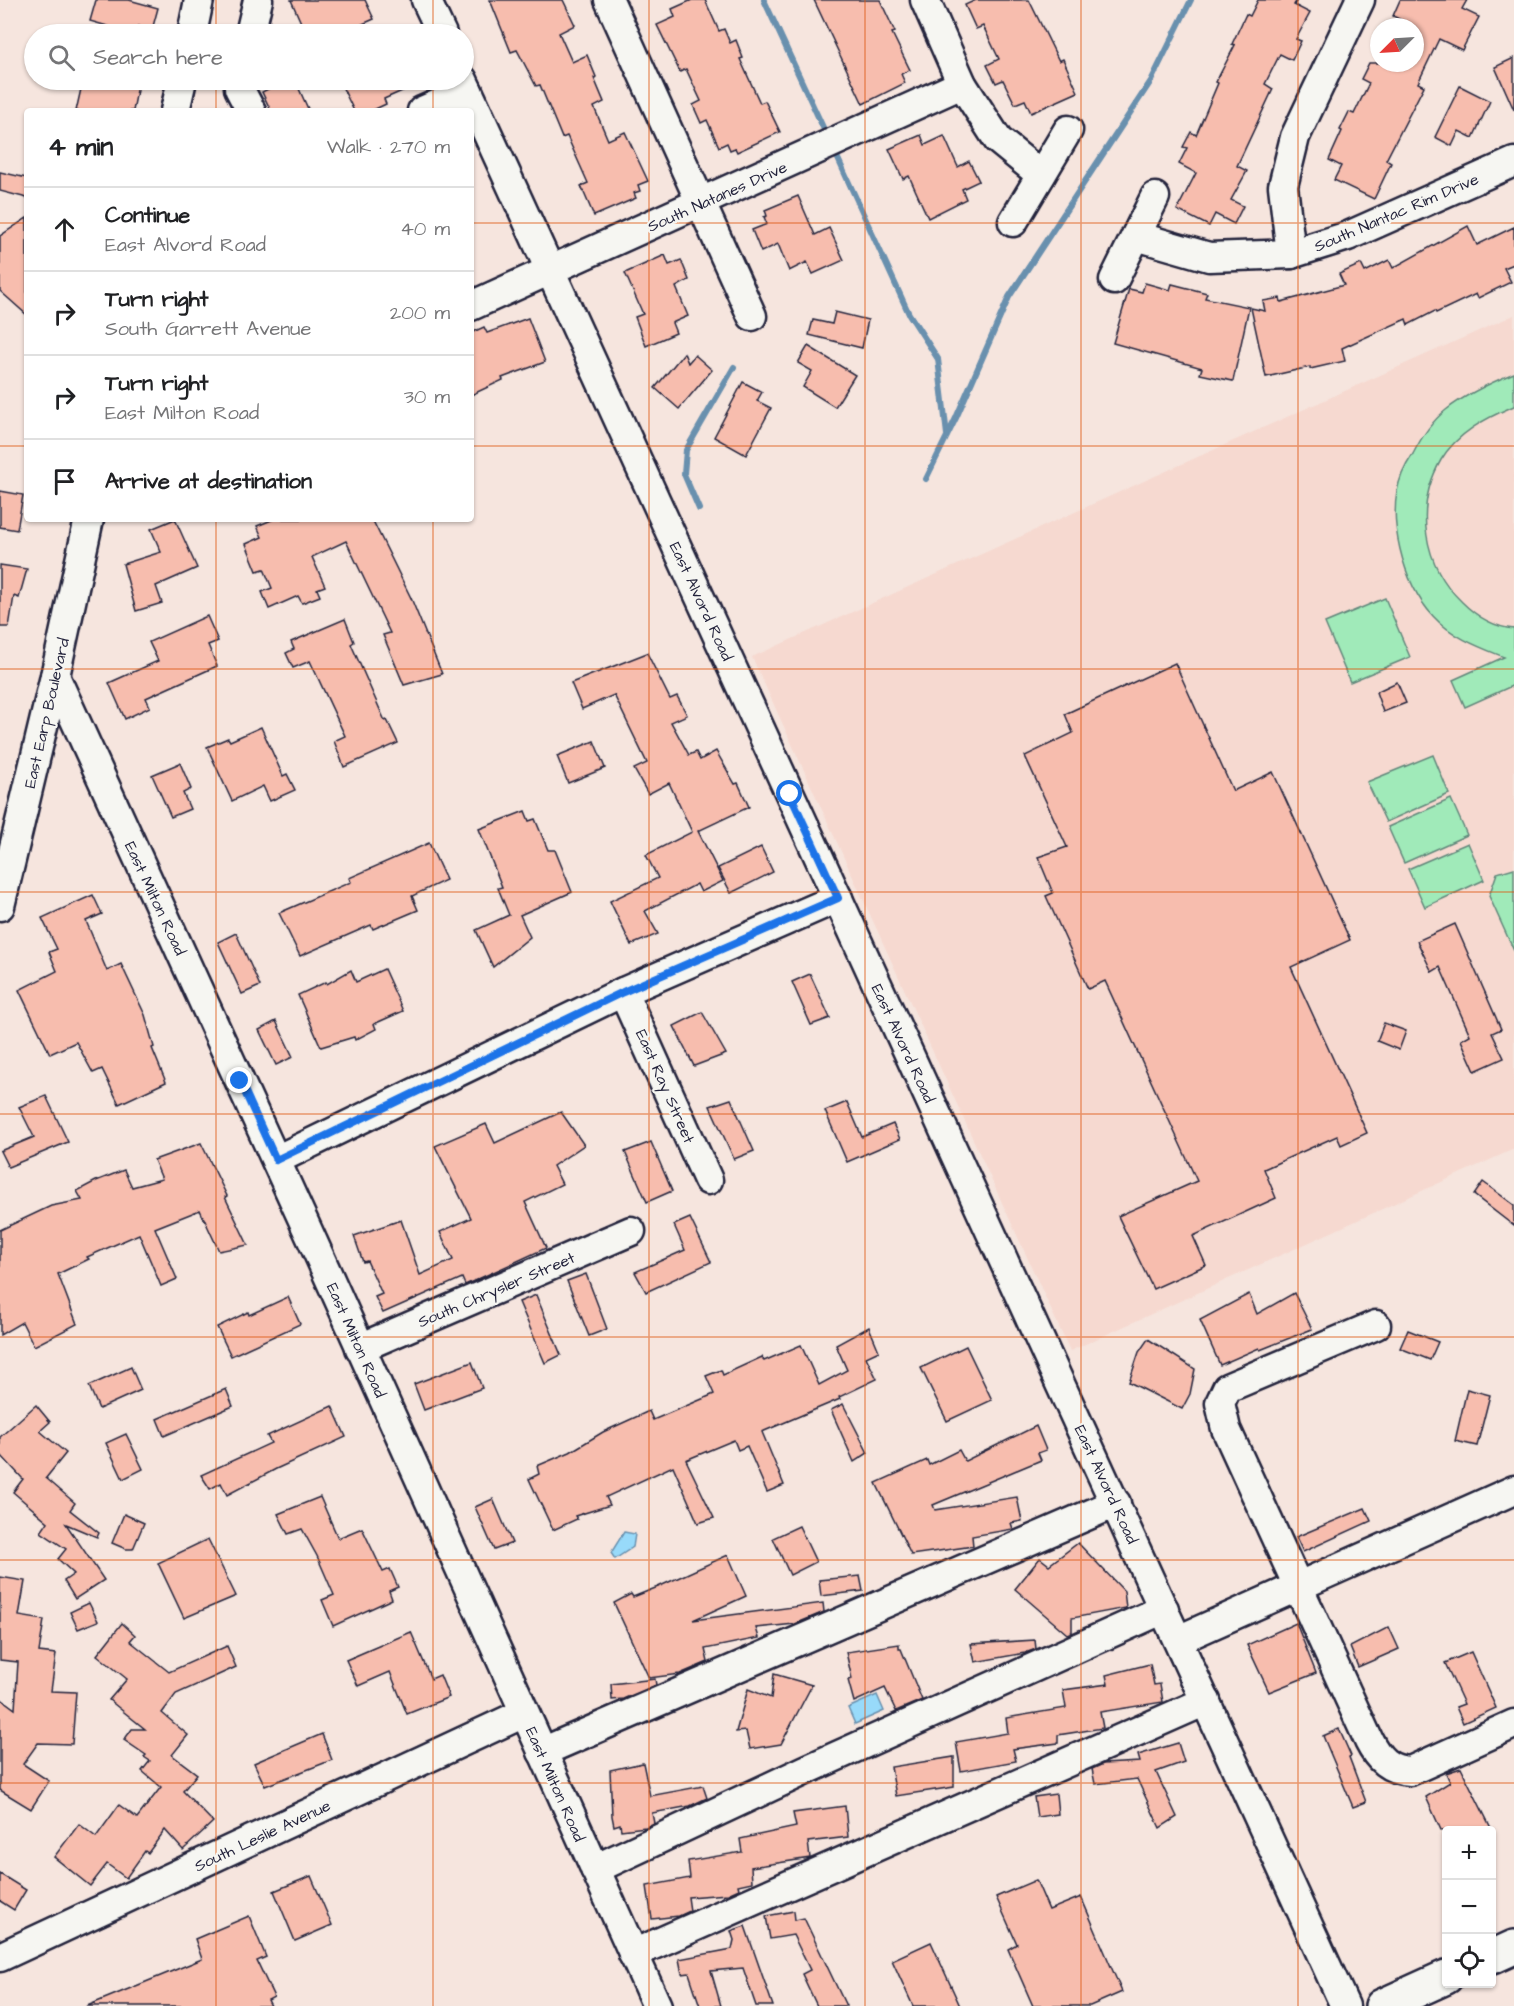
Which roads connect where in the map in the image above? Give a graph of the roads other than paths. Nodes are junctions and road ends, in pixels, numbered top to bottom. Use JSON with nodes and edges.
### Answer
{"nodes":[{"id":1,"x":199,"y":0,"type":"edge"},
{"id":2,"x":258,"y":0,"type":"edge"},
{"id":3,"x":426,"y":0,"type":"edge"},
{"id":4,"x":609,"y":0,"type":"edge"},
{"id":5,"x":925,"y":0,"type":"edge"},
{"id":6,"x":1360,"y":0,"type":"edge"},
{"id":7,"x":194,"y":24,"type":"edge"},
{"id":8,"x":252,"y":24,"type":"edge"},
{"id":9,"x":437,"y":24,"type":"edge"},
{"id":10,"x":962,"y":84,"type":"junction"},
{"id":11,"x":180,"y":90,"type":"edge"},
{"id":12,"x":240,"y":90,"type":"edge"},
{"id":13,"x":457,"y":90,"type":"edge"},
{"id":14,"x":467,"y":90,"type":"edge"},
{"id":15,"x":177,"y":108,"type":"edge"},
{"id":16,"x":249,"y":108,"type":"edge"},
{"id":17,"x":427,"y":108,"type":"edge"},
{"id":18,"x":1068,"y":130,"type":"dead end"},
{"id":19,"x":1514,"y":162,"type":"edge"},
{"id":20,"x":1041,"y":175,"type":"junction"},
{"id":21,"x":1155,"y":197,"type":"dead end"},
{"id":22,"x":701,"y":203,"type":"junction"},
{"id":23,"x":1013,"y":222,"type":"dead end"},
{"id":24,"x":1136,"y":236,"type":"junction"},
{"id":25,"x":1291,"y":254,"type":"junction"},
{"id":26,"x":550,"y":272,"type":"junction"},
{"id":27,"x":1114,"y":280,"type":"dead end"},
{"id":28,"x":474,"y":305,"type":"edge"},
{"id":29,"x":752,"y":316,"type":"dead end"},
{"id":30,"x":87,"y":522,"type":"edge"},
{"id":31,"x":55,"y":676,"type":"junction"},
{"id":32,"x":838,"y":898,"type":"junction"},
{"id":33,"x":0,"y":906,"type":"edge"},
{"id":34,"x":623,"y":992,"type":"junction"},
{"id":35,"x":276,"y":1160,"type":"junction"},
{"id":36,"x":708,"y":1180,"type":"dead end"},
{"id":37,"x":631,"y":1231,"type":"dead end"},
{"id":38,"x":1376,"y":1325,"type":"dead end"},
{"id":39,"x":360,"y":1348,"type":"junction"},
{"id":40,"x":1514,"y":1490,"type":"edge"},
{"id":41,"x":1116,"y":1503,"type":"junction"},
{"id":42,"x":1297,"y":1587,"type":"junction"},
{"id":43,"x":1164,"y":1609,"type":"junction"},
{"id":44,"x":1178,"y":1640,"type":"junction"},
{"id":45,"x":1206,"y":1701,"type":"junction"},
{"id":46,"x":524,"y":1713,"type":"junction"},
{"id":47,"x":1514,"y":1724,"type":"edge"},
{"id":48,"x":542,"y":1752,"type":"junction"},
{"id":49,"x":595,"y":1869,"type":"junction"},
{"id":50,"x":1514,"y":1947,"type":"edge"},
{"id":51,"x":633,"y":1954,"type":"junction"},
{"id":52,"x":1496,"y":1955,"type":"edge"},
{"id":53,"x":0,"y":1957,"type":"edge"},
{"id":54,"x":1442,"y":1979,"type":"edge"},
{"id":55,"x":657,"y":2006,"type":"edge"},
{"id":56,"x":1345,"y":2006,"type":"edge"},
{"id":57,"x":1382,"y":2006,"type":"edge"}],
"edges":[{"from":1,"to":7,"type":"street"},
{"from":2,"to":8,"type":"street"},
{"from":3,"to":9,"type":"street"},
{"from":4,"to":22,"type":"street"},
{"from":5,"to":10,"type":"street"},
{"from":6,"to":25,"type":"street"},
{"from":10,"to":20,"type":"street"},
{"from":10,"to":22,"type":"street","name":"South Natanes Drive"},
{"from":11,"to":15,"type":"street"},
{"from":12,"to":16,"type":"street"},
{"from":13,"to":17,"type":"street"},
{"from":14,"to":26,"type":"street","name":"East Alvord Road"},
{"from":18,"to":20,"type":"street"},
{"from":19,"to":25,"type":"street","name":"South Nantac Rim Drive"},
{"from":20,"to":23,"type":"street"},
{"from":21,"to":24,"type":"street"},
{"from":22,"to":26,"type":"street","name":"South Natanes Drive"},
{"from":22,"to":29,"type":"street"},
{"from":24,"to":25,"type":"street","name":"South Nantac Rim Drive"},
{"from":24,"to":27,"type":"street"},
{"from":26,"to":28,"type":"street","name":"South Natanes Drive"},
{"from":26,"to":32,"type":"street","name":"East Alvord Road"},
{"from":30,"to":31,"type":"street","name":"East Earp Boulevard"},
{"from":31,"to":33,"type":"street","name":"East Earp Boulevard"},
{"from":31,"to":35,"type":"street","name":"East Milton Road"},
{"from":32,"to":34,"type":"street"},
{"from":32,"to":41,"type":"street","name":"East Alvord Road"},
{"from":34,"to":35,"type":"street"},
{"from":34,"to":36,"type":"street","name":"East Ray Street"},
{"from":35,"to":39,"type":"street","name":"East Milton Road"},
{"from":37,"to":39,"type":"street","name":"South Chrysler Street"},
{"from":38,"to":42,"type":"street"},
{"from":39,"to":46,"type":"street","name":"East Milton Road"},
{"from":40,"to":42,"type":"street"},
{"from":41,"to":43,"type":"street","name":"East Alvord Road"},
{"from":41,"to":48,"type":"street"},
{"from":42,"to":44,"type":"street"},
{"from":42,"to":47,"type":"street"},
{"from":43,"to":44,"type":"street","name":"East Alvord Road"},
{"from":43,"to":49,"type":"street"},
{"from":44,"to":45,"type":"street","name":"East Alvord Road"},
{"from":45,"to":51,"type":"street"},
{"from":45,"to":56,"type":"street","name":"East Alvord Road"},
{"from":46,"to":48,"type":"street","name":"East Milton Road"},
{"from":46,"to":53,"type":"street","name":"South Leslie Avenue"},
{"from":48,"to":49,"type":"street","name":"East Milton Road"},
{"from":49,"to":51,"type":"street","name":"East Milton Road"},
{"from":50,"to":52,"type":"main road"},
{"from":51,"to":55,"type":"street","name":"East Milton Road"},
{"from":54,"to":57,"type":"main road"}]}
